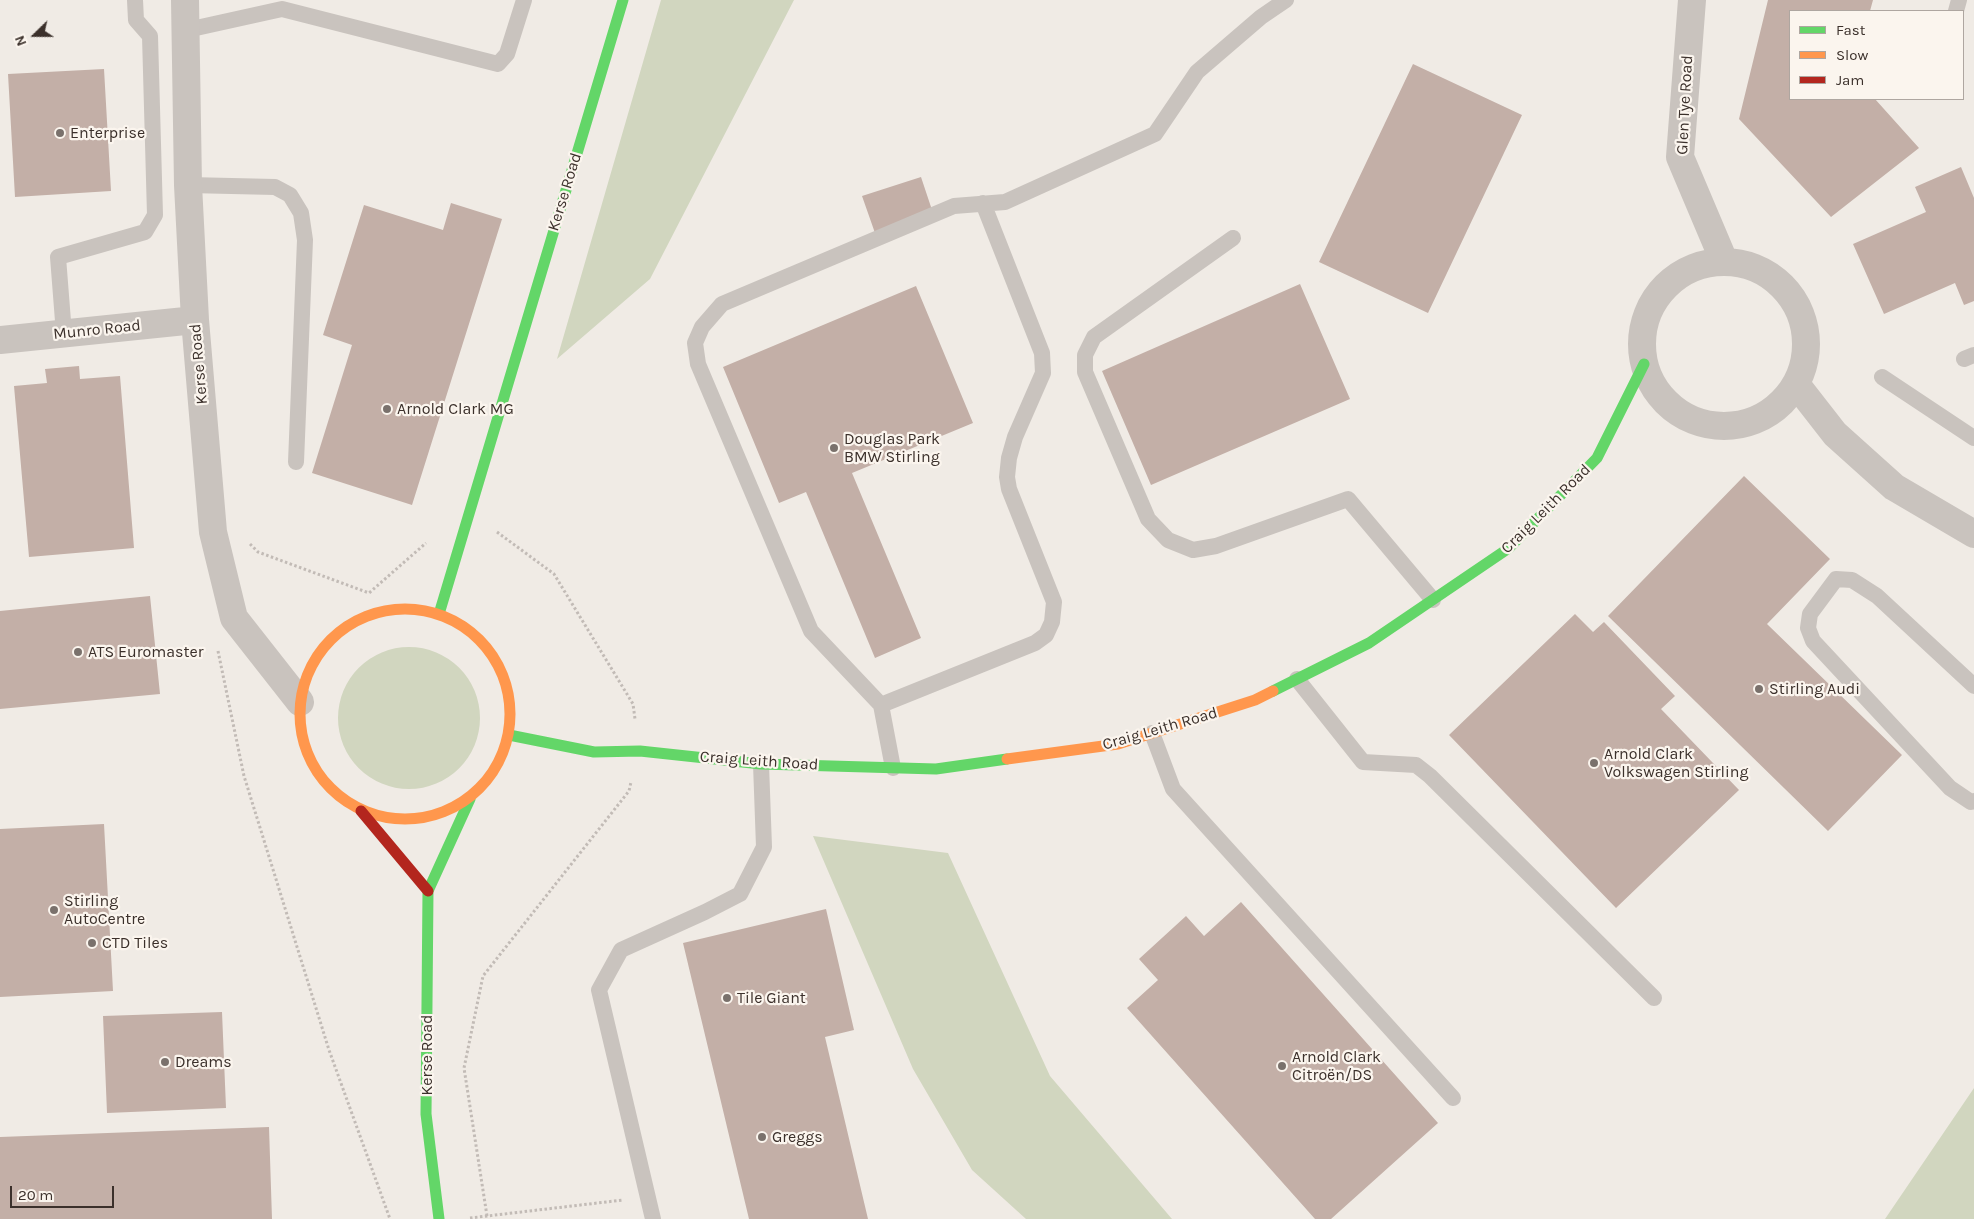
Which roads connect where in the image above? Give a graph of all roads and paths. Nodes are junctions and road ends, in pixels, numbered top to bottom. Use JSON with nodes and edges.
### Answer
{"nodes":[{"id":1,"x":134,"y":0,"type":"edge"},
{"id":2,"x":186,"y":0,"type":"edge"},
{"id":3,"x":524,"y":0,"type":"edge"},
{"id":4,"x":623,"y":0,"type":"edge"},
{"id":5,"x":1286,"y":0,"type":"edge"},
{"id":6,"x":1692,"y":0,"type":"edge"},
{"id":7,"x":283,"y":4,"type":"edge"},
{"id":8,"x":186,"y":30,"type":"junction"},
{"id":9,"x":188,"y":185,"type":"junction"},
{"id":10,"x":983,"y":204,"type":"junction"},
{"id":11,"x":1233,"y":238,"type":"dead end"},
{"id":12,"x":1724,"y":261,"type":"junction"},
{"id":13,"x":195,"y":320,"type":"junction"},
{"id":14,"x":64,"y":334,"type":"junction"},
{"id":15,"x":0,"y":340,"type":"edge"},
{"id":16,"x":1644,"y":364,"type":"junction"},
{"id":17,"x":1882,"y":377,"type":"dead end"},
{"id":18,"x":1796,"y":384,"type":"junction"},
{"id":19,"x":1974,"y":438,"type":"edge"},
{"id":20,"x":296,"y":462,"type":"dead end"},
{"id":21,"x":470,"y":512,"type":"junction"},
{"id":22,"x":1974,"y":534,"type":"edge"},
{"id":23,"x":433,"y":537,"type":"dead end"},
{"id":24,"x":244,"y":538,"type":"dead end"},
{"id":25,"x":1433,"y":600,"type":"junction"},
{"id":26,"x":439,"y":614,"type":"junction"},
{"id":27,"x":216,"y":643,"type":"dead end"},
{"id":28,"x":1297,"y":679,"type":"junction"},
{"id":29,"x":1974,"y":686,"type":"edge"},
{"id":30,"x":300,"y":702,"type":"junction"},
{"id":31,"x":881,"y":705,"type":"junction"},
{"id":32,"x":1152,"y":733,"type":"junction"},
{"id":33,"x":509,"y":735,"type":"junction"},
{"id":34,"x":640,"y":751,"type":"junction"},
{"id":35,"x":761,"y":764,"type":"junction"},
{"id":36,"x":893,"y":768,"type":"junction"},
{"id":37,"x":470,"y":799,"type":"junction"},
{"id":38,"x":1974,"y":801,"type":"edge"},
{"id":39,"x":361,"y":811,"type":"junction"},
{"id":40,"x":428,"y":891,"type":"junction"},
{"id":41,"x":1654,"y":998,"type":"dead end"},
{"id":42,"x":1453,"y":1098,"type":"dead end"},
{"id":43,"x":648,"y":1197,"type":"junction"},
{"id":44,"x":487,"y":1216,"type":"junction"},
{"id":45,"x":390,"y":1219,"type":"edge"},
{"id":46,"x":439,"y":1219,"type":"edge"},
{"id":47,"x":465,"y":1219,"type":"edge"},
{"id":48,"x":653,"y":1219,"type":"edge"}],
"edges":[{"from":1,"to":14,"type":"lane"},
{"from":2,"to":8,"type":"street","name":"Kerse Road"},
{"from":3,"to":7,"type":"lane"},
{"from":4,"to":21,"type":"main road","name":"Kerse Road"},
{"from":5,"to":10,"type":"lane"},
{"from":6,"to":12,"type":"street","name":"Glen Tye Road"},
{"from":7,"to":8,"type":"lane"},
{"from":8,"to":9,"type":"street","name":"Kerse Road"},
{"from":9,"to":13,"type":"street","name":"Kerse Road"},
{"from":9,"to":20,"type":"lane"},
{"from":10,"to":31,"type":"lane"},
{"from":10,"to":31,"type":"lane"},
{"from":11,"to":25,"type":"lane"},
{"from":12,"to":16,"type":"street"},
{"from":12,"to":18,"type":"street"},
{"from":13,"to":14,"type":"street","name":"Munro Road"},
{"from":13,"to":30,"type":"street","name":"Kerse Road"},
{"from":14,"to":15,"type":"street","name":"Munro Road"},
{"from":16,"to":18,"type":"street"},
{"from":16,"to":25,"type":"main road","name":"Craig Leith Road"},
{"from":17,"to":19,"type":"lane"},
{"from":18,"to":22,"type":"street"},
{"from":21,"to":26,"type":"main road","name":"Kerse Road"},
{"from":21,"to":34,"type":"path"},
{"from":23,"to":24,"type":"path"},
{"from":25,"to":28,"type":"main road","name":"Craig Leith Road"},
{"from":26,"to":30,"type":"main road"},
{"from":26,"to":33,"type":"main road"},
{"from":27,"to":45,"type":"path"},
{"from":28,"to":32,"type":"main road","name":"Craig Leith Road"},
{"from":28,"to":41,"type":"lane"},
{"from":29,"to":38,"type":"lane"},
{"from":30,"to":39,"type":"main road"},
{"from":31,"to":36,"type":"lane"},
{"from":32,"to":36,"type":"main road","name":"Craig Leith Road"},
{"from":32,"to":42,"type":"lane"},
{"from":33,"to":34,"type":"main road","name":"Craig Leith Road"},
{"from":33,"to":37,"type":"main road"},
{"from":34,"to":35,"type":"main road","name":"Craig Leith Road"},
{"from":34,"to":44,"type":"path"},
{"from":35,"to":36,"type":"main road","name":"Craig Leith Road"},
{"from":35,"to":43,"type":"lane"},
{"from":37,"to":39,"type":"main road"},
{"from":37,"to":40,"type":"main road","name":"Kerse Road"},
{"from":39,"to":40,"type":"main road"},
{"from":40,"to":46,"type":"main road","name":"Kerse Road"},
{"from":43,"to":44,"type":"path"},
{"from":43,"to":48,"type":"lane"},
{"from":44,"to":47,"type":"path"}]}
